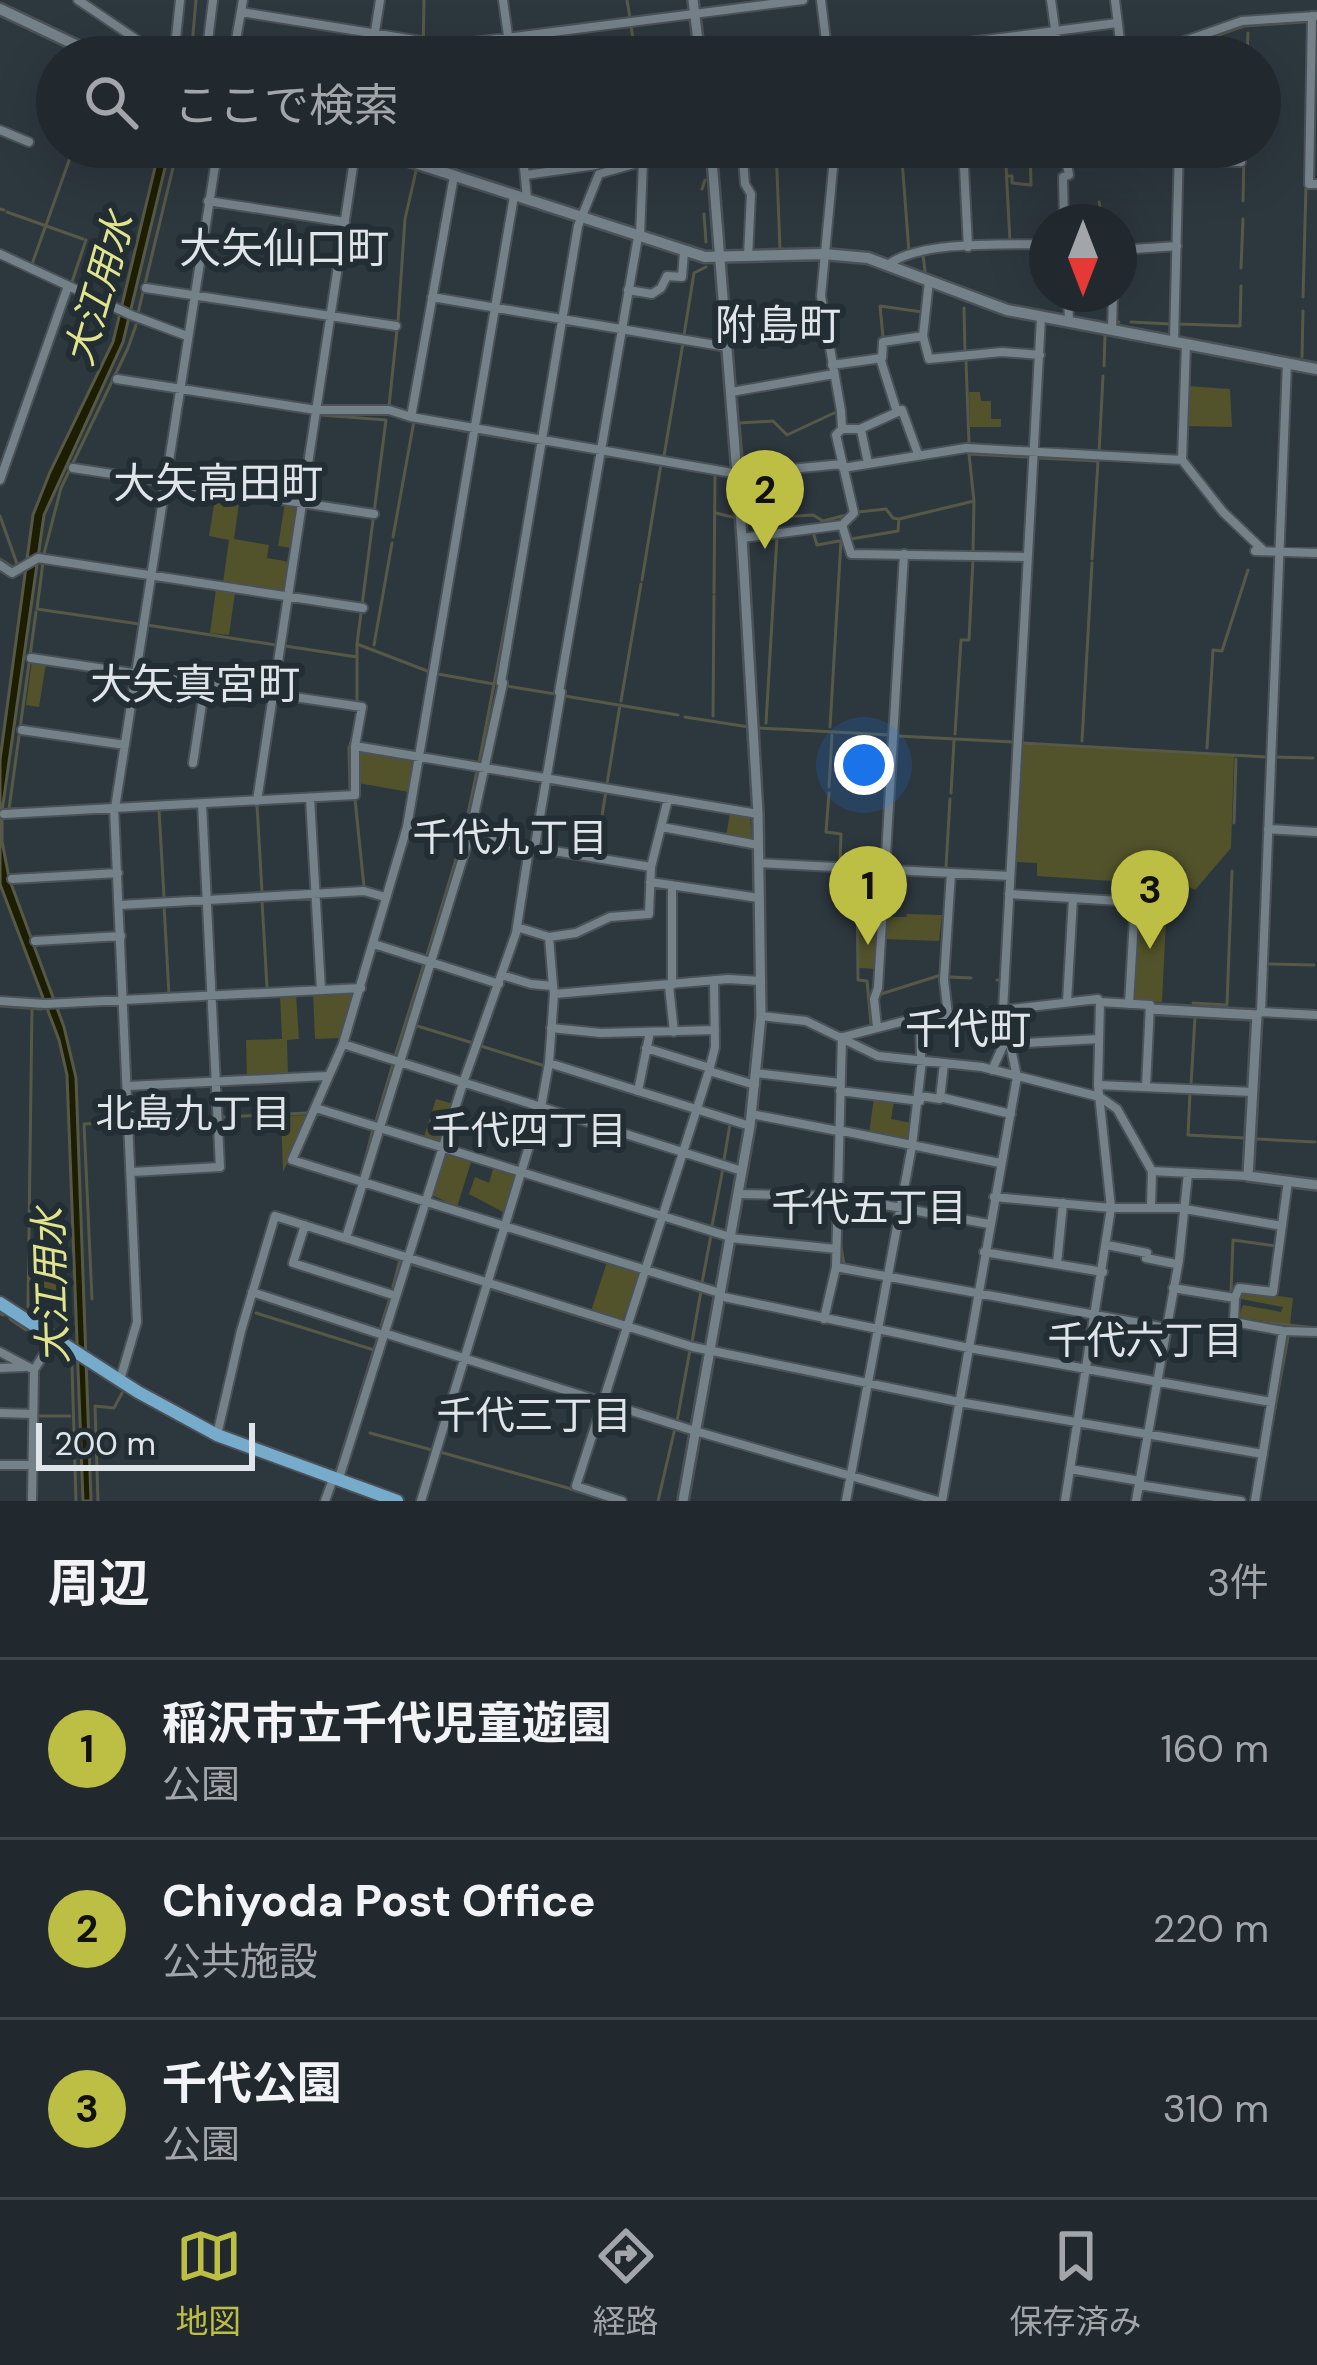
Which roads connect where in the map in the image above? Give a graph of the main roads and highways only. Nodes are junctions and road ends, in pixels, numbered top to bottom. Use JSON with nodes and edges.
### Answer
{"nodes":[{"id":1,"x":0,"y":9,"type":"edge"},
{"id":2,"x":56,"y":36,"type":"edge"},
{"id":3,"x":430,"y":168,"type":"edge"},
{"id":4,"x":1317,"y":369,"type":"edge"},
{"id":5,"x":0,"y":1303,"type":"edge"},
{"id":6,"x":397,"y":1501,"type":"edge"}],
"edges":[{"from":1,"to":2,"type":"main road"},
{"from":3,"to":4,"type":"main road"},
{"from":5,"to":6,"type":"main road"}]}
